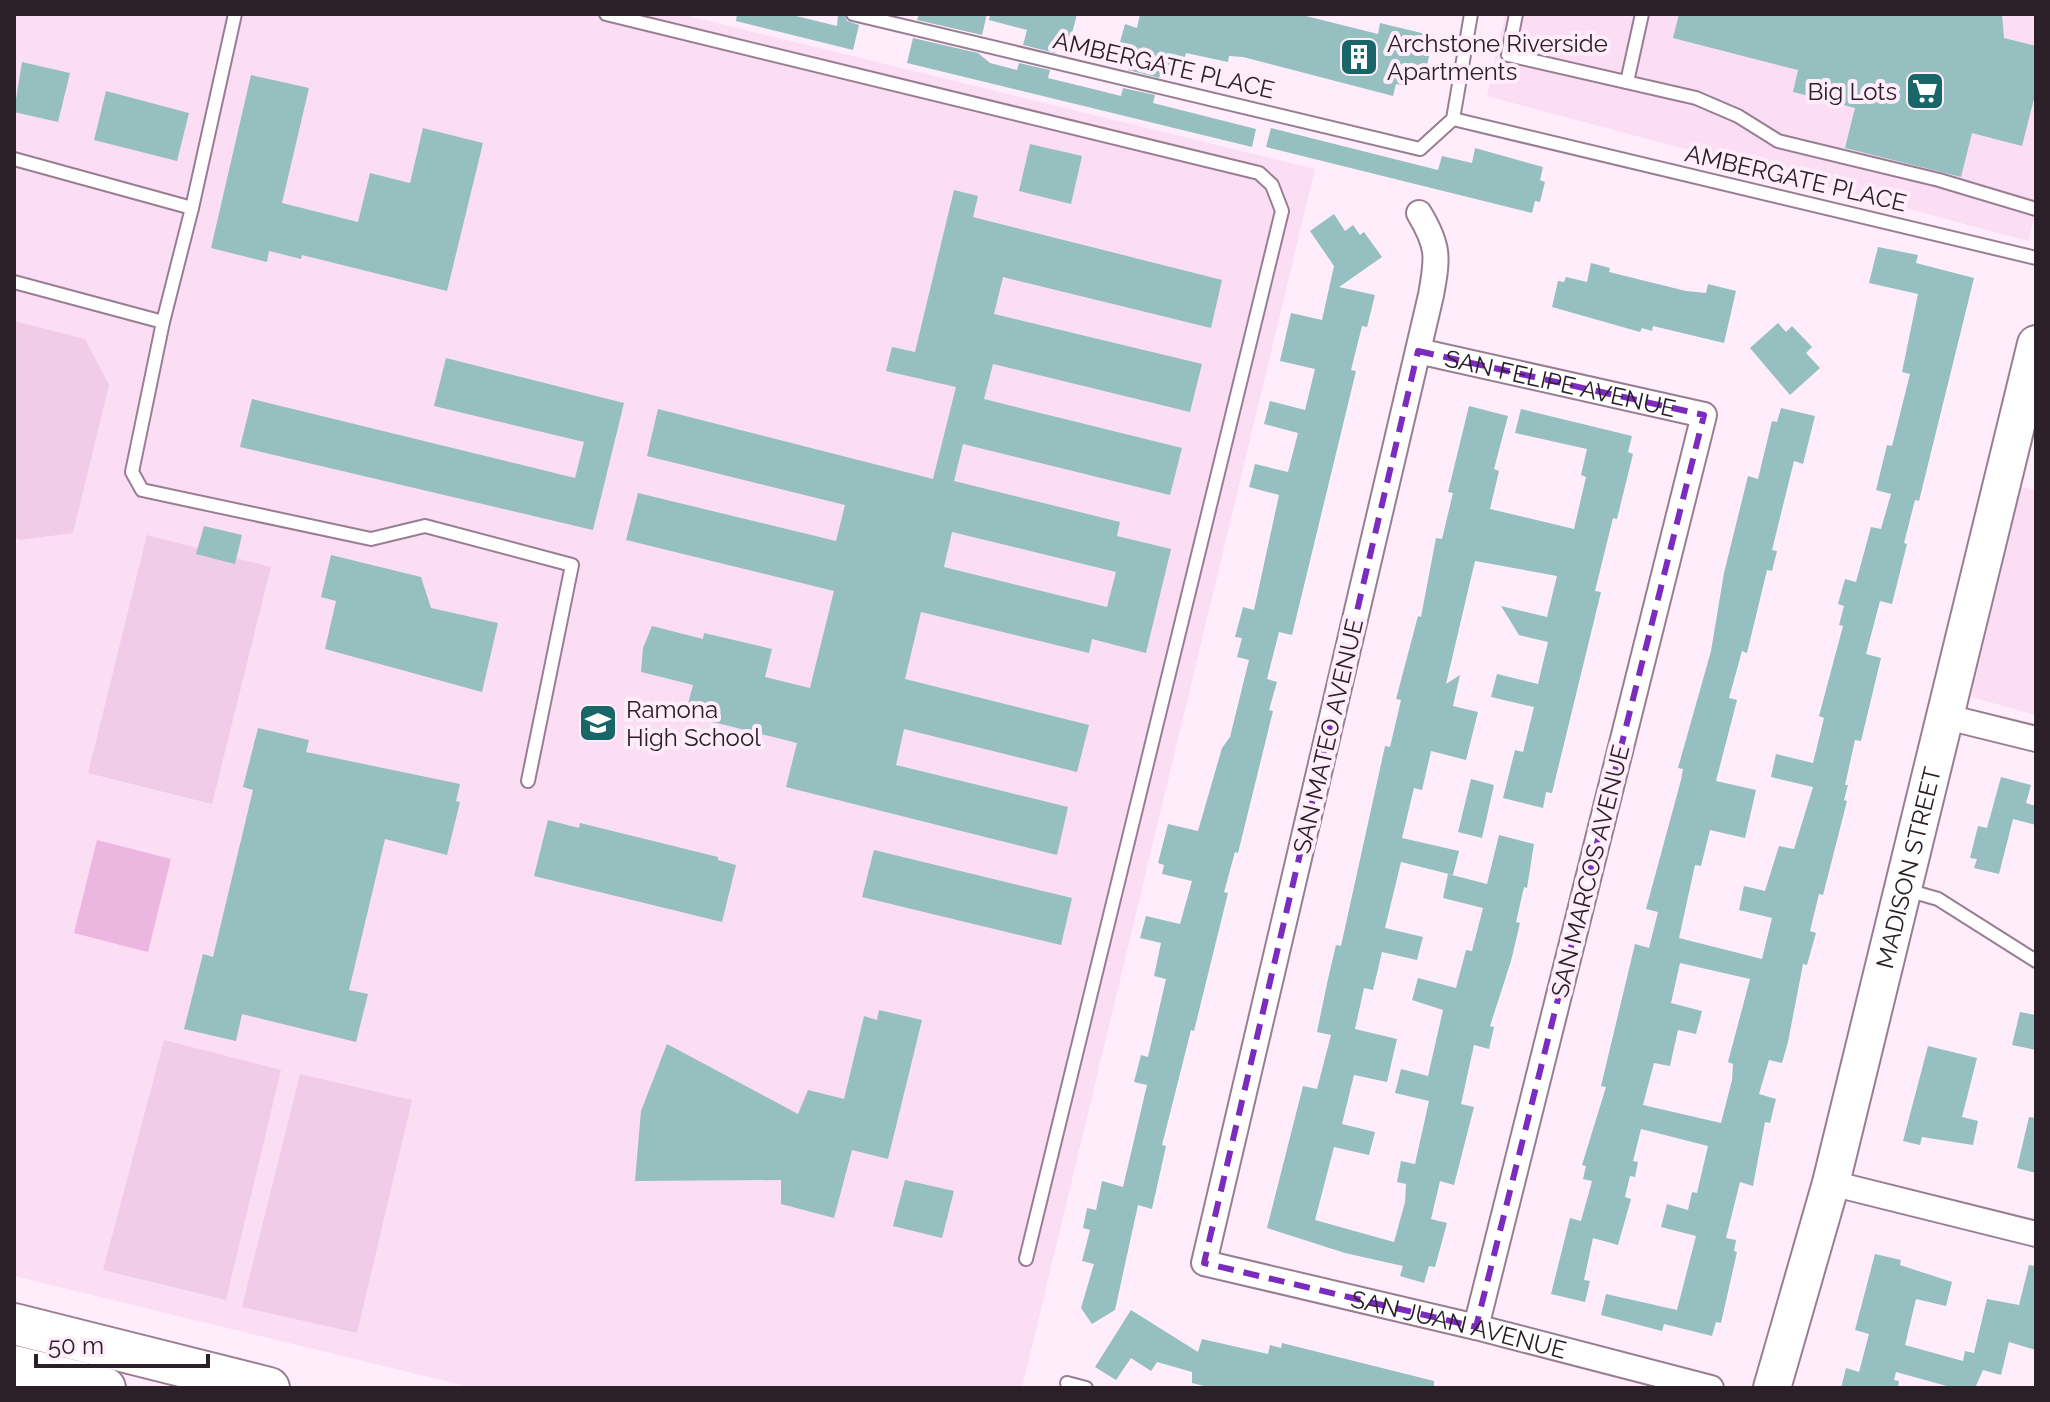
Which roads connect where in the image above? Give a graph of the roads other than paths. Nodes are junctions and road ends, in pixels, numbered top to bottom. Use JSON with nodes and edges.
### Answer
{"nodes":[{"id":1,"x":235,"y":14,"type":"edge"},
{"id":2,"x":606,"y":14,"type":"edge"},
{"id":3,"x":853,"y":14,"type":"edge"},
{"id":4,"x":1471,"y":14,"type":"edge"},
{"id":5,"x":1516,"y":14,"type":"edge"},
{"id":6,"x":1638,"y":15,"type":"edge"},
{"id":7,"x":1627,"y":82,"type":"junction"},
{"id":8,"x":1453,"y":119,"type":"junction"},
{"id":9,"x":14,"y":159,"type":"edge"},
{"id":10,"x":192,"y":208,"type":"junction"},
{"id":11,"x":2036,"y":209,"type":"edge"},
{"id":12,"x":1419,"y":213,"type":"dead end"},
{"id":13,"x":2036,"y":258,"type":"edge"},
{"id":14,"x":14,"y":282,"type":"edge"},
{"id":15,"x":163,"y":322,"type":"junction"},
{"id":16,"x":2035,"y":349,"type":"edge"},
{"id":17,"x":1418,"y":351,"type":"junction"},
{"id":18,"x":1704,"y":415,"type":"joint"},
{"id":19,"x":1947,"y":717,"type":"junction"},
{"id":20,"x":2036,"y":739,"type":"edge"},
{"id":21,"x":528,"y":781,"type":"dead end"},
{"id":22,"x":1904,"y":889,"type":"junction"},
{"id":23,"x":2036,"y":961,"type":"edge"},
{"id":24,"x":1831,"y":1183,"type":"junction"},
{"id":25,"x":2036,"y":1234,"type":"edge"},
{"id":26,"x":1026,"y":1259,"type":"dead end"},
{"id":27,"x":1204,"y":1263,"type":"joint"},
{"id":28,"x":14,"y":1324,"type":"edge"},
{"id":29,"x":1476,"y":1327,"type":"junction"},
{"id":30,"x":14,"y":1366,"type":"edge"},
{"id":31,"x":1067,"y":1383,"type":"dead end"},
{"id":32,"x":105,"y":1388,"type":"edge"},
{"id":33,"x":269,"y":1388,"type":"edge"},
{"id":34,"x":1086,"y":1388,"type":"edge"},
{"id":35,"x":1711,"y":1388,"type":"edge"},
{"id":36,"x":1772,"y":1388,"type":"edge"}],
"edges":[{"from":1,"to":10,"type":"lane"},
{"from":2,"to":26,"type":"lane"},
{"from":3,"to":8,"type":"lane","name":"AMBERGATE PLACE"},
{"from":4,"to":8,"type":"lane"},
{"from":5,"to":7,"type":"lane"},
{"from":6,"to":7,"type":"lane"},
{"from":7,"to":11,"type":"lane"},
{"from":8,"to":13,"type":"lane","name":"AMBERGATE PLACE"},
{"from":9,"to":10,"type":"lane"},
{"from":10,"to":15,"type":"lane"},
{"from":12,"to":17,"type":"street","name":"SAN MATEO AVENUE"},
{"from":14,"to":15,"type":"lane"},
{"from":15,"to":21,"type":"lane"},
{"from":16,"to":19,"type":"main road","name":"MADISON STREET"},
{"from":17,"to":18,"type":"street","name":"SAN FELIPE AVENUE"},
{"from":17,"to":27,"type":"street","name":"SAN MATEO AVENUE"},
{"from":18,"to":29,"type":"street","name":"SAN MARCOS AVENUE"},
{"from":19,"to":20,"type":"street"},
{"from":19,"to":22,"type":"main road","name":"MADISON STREET"},
{"from":22,"to":23,"type":"lane"},
{"from":22,"to":24,"type":"main road","name":"MADISON STREET"},
{"from":24,"to":25,"type":"street"},
{"from":24,"to":36,"type":"main road","name":"MADISON STREET"},
{"from":27,"to":29,"type":"street","name":"SAN JUAN AVENUE"},
{"from":28,"to":33,"type":"main road"},
{"from":29,"to":35,"type":"street","name":"SAN JUAN AVENUE"},
{"from":30,"to":32,"type":"main road"},
{"from":31,"to":34,"type":"lane"}]}
